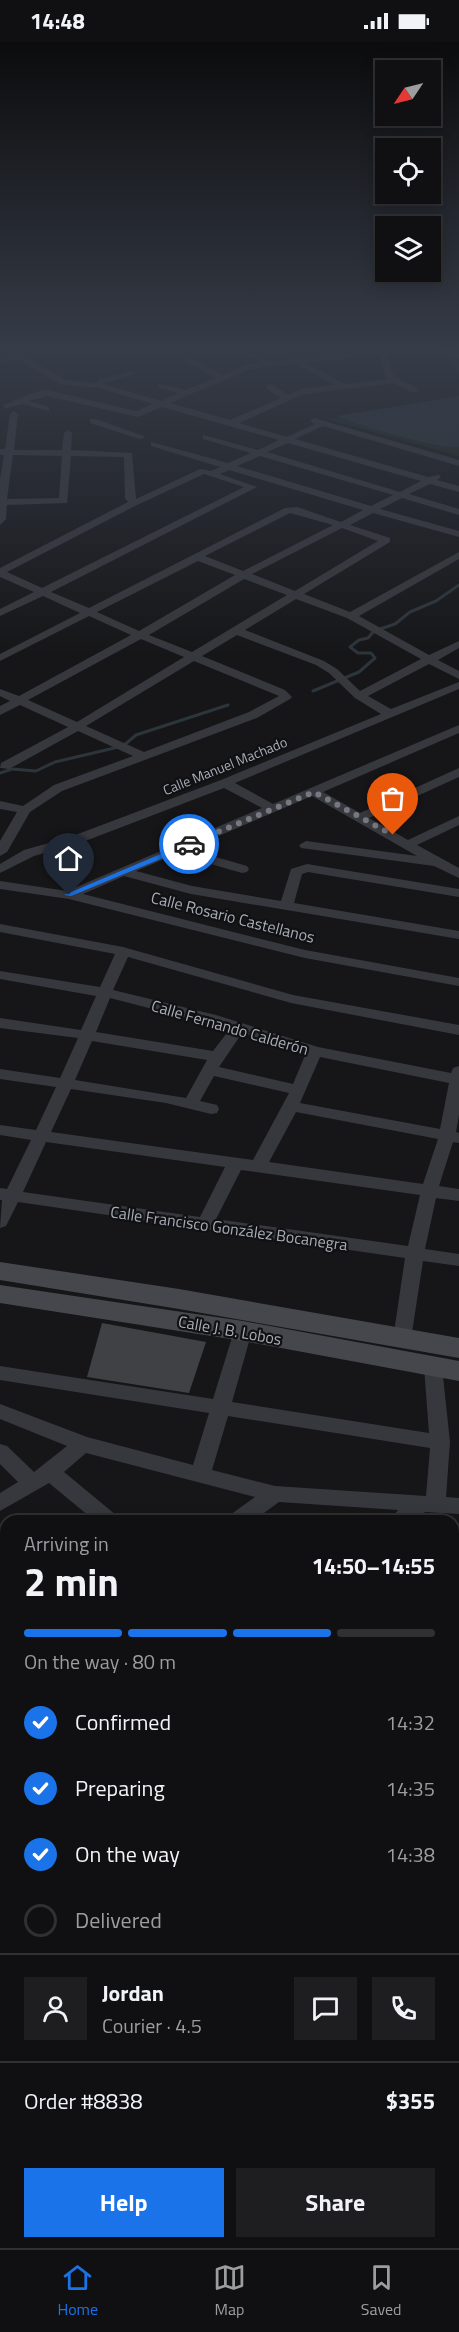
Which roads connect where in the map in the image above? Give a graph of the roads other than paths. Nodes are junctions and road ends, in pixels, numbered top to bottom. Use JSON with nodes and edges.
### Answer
{"nodes":[{"id":1,"x":68,"y":449,"type":"edge"},
{"id":2,"x":169,"y":449,"type":"edge"},
{"id":3,"x":247,"y":449,"type":"edge"},
{"id":4,"x":265,"y":449,"type":"edge"},
{"id":5,"x":328,"y":449,"type":"edge"},
{"id":6,"x":414,"y":449,"type":"joint"},
{"id":7,"x":11,"y":451,"type":"junction"},
{"id":8,"x":0,"y":452,"type":"edge"},
{"id":9,"x":258,"y":452,"type":"junction"},
{"id":10,"x":68,"y":453,"type":"junction"},
{"id":11,"x":459,"y":463,"type":"edge"},
{"id":12,"x":381,"y":464,"type":"junction"},
{"id":13,"x":225,"y":467,"type":"junction"},
{"id":14,"x":212,"y":474,"type":"junction"},
{"id":15,"x":432,"y":479,"type":"junction"},
{"id":16,"x":459,"y":484,"type":"edge"},
{"id":17,"x":459,"y":489,"type":"edge"},
{"id":18,"x":400,"y":495,"type":"junction"},
{"id":19,"x":1,"y":502,"type":"edge"},
{"id":20,"x":134,"y":503,"type":"junction"},
{"id":21,"x":369,"y":510,"type":"junction"},
{"id":22,"x":459,"y":512,"type":"edge"},
{"id":23,"x":0,"y":522,"type":"edge"},
{"id":24,"x":343,"y":524,"type":"junction"},
{"id":25,"x":458,"y":534,"type":"edge"},
{"id":26,"x":459,"y":555,"type":"edge"},
{"id":27,"x":195,"y":556,"type":"junction"},
{"id":28,"x":0,"y":573,"type":"edge"},
{"id":29,"x":243,"y":575,"type":"junction"},
{"id":30,"x":41,"y":593,"type":"junction"},
{"id":31,"x":298,"y":595,"type":"junction"},
{"id":32,"x":89,"y":612,"type":"junction"},
{"id":33,"x":0,"y":613,"type":"edge"},
{"id":34,"x":351,"y":616,"type":"junction"},
{"id":35,"x":237,"y":631,"type":"junction"},
{"id":36,"x":140,"y":635,"type":"junction"},
{"id":37,"x":459,"y":644,"type":"edge"},
{"id":38,"x":193,"y":657,"type":"junction"},
{"id":39,"x":0,"y":658,"type":"edge"},
{"id":40,"x":428,"y":660,"type":"junction"},
{"id":41,"x":459,"y":676,"type":"edge"},
{"id":42,"x":459,"y":685,"type":"edge"},
{"id":43,"x":0,"y":692,"type":"edge"},
{"id":44,"x":359,"y":696,"type":"junction"},
{"id":45,"x":19,"y":701,"type":"junction"},
{"id":46,"x":0,"y":711,"type":"edge"},
{"id":47,"x":390,"y":714,"type":"junction"},
{"id":48,"x":78,"y":726,"type":"junction"},
{"id":49,"x":456,"y":734,"type":"edge"},
{"id":50,"x":144,"y":756,"type":"junction"},
{"id":51,"x":4,"y":766,"type":"dead end"},
{"id":52,"x":459,"y":772,"type":"edge"},
{"id":53,"x":225,"y":783,"type":"junction"},
{"id":54,"x":314,"y":792,"type":"junction"},
{"id":55,"x":0,"y":806,"type":"edge"},
{"id":56,"x":271,"y":808,"type":"junction"},
{"id":57,"x":26,"y":810,"type":"junction"},
{"id":58,"x":361,"y":818,"type":"junction"},
{"id":59,"x":459,"y":820,"type":"edge"},
{"id":60,"x":409,"y":844,"type":"junction"},
{"id":61,"x":306,"y":845,"type":"dead end"},
{"id":62,"x":1,"y":846,"type":"edge"},
{"id":63,"x":175,"y":850,"type":"junction"},
{"id":64,"x":444,"y":864,"type":"junction"},
{"id":65,"x":0,"y":869,"type":"edge"},
{"id":66,"x":242,"y":869,"type":"dead end"},
{"id":67,"x":124,"y":872,"type":"junction"},
{"id":68,"x":459,"y":874,"type":"edge"},
{"id":69,"x":0,"y":885,"type":"edge"},
{"id":70,"x":459,"y":893,"type":"edge"},
{"id":71,"x":69,"y":895,"type":"junction"},
{"id":72,"x":286,"y":907,"type":"junction"},
{"id":73,"x":0,"y":928,"type":"edge"},
{"id":74,"x":459,"y":935,"type":"edge"},
{"id":75,"x":123,"y":951,"type":"junction"},
{"id":76,"x":0,"y":975,"type":"edge"},
{"id":77,"x":459,"y":982,"type":"edge"},
{"id":78,"x":106,"y":993,"type":"junction"},
{"id":79,"x":0,"y":1023,"type":"edge"},
{"id":80,"x":239,"y":1027,"type":"junction"},
{"id":81,"x":459,"y":1030,"type":"edge"},
{"id":82,"x":87,"y":1035,"type":"junction"},
{"id":83,"x":315,"y":1051,"type":"junction"},
{"id":84,"x":213,"y":1064,"type":"junction"},
{"id":85,"x":0,"y":1074,"type":"edge"},
{"id":86,"x":458,"y":1077,"type":"edge"},
{"id":87,"x":66,"y":1083,"type":"junction"},
{"id":88,"x":298,"y":1090,"type":"junction"},
{"id":89,"x":191,"y":1103,"type":"junction"},
{"id":90,"x":291,"y":1106,"type":"junction"},
{"id":91,"x":211,"y":1109,"type":"dead end"},
{"id":92,"x":0,"y":1130,"type":"edge"},
{"id":93,"x":41,"y":1136,"type":"junction"},
{"id":94,"x":453,"y":1137,"type":"edge"},
{"id":95,"x":237,"y":1164,"type":"junction"},
{"id":96,"x":258,"y":1167,"type":"junction"},
{"id":97,"x":429,"y":1191,"type":"junction"},
{"id":98,"x":6,"y":1195,"type":"edge"},
{"id":99,"x":459,"y":1195,"type":"edge"},
{"id":100,"x":0,"y":1222,"type":"edge"},
{"id":101,"x":205,"y":1225,"type":"junction"},
{"id":102,"x":415,"y":1254,"type":"junction"},
{"id":103,"x":459,"y":1260,"type":"edge"},
{"id":104,"x":0,"y":1271,"type":"edge"},
{"id":105,"x":0,"y":1294,"type":"edge"},
{"id":106,"x":243,"y":1331,"type":"junction"},
{"id":107,"x":402,"y":1339,"type":"junction"},
{"id":108,"x":459,"y":1348,"type":"edge"},
{"id":109,"x":433,"y":1367,"type":"junction"},
{"id":110,"x":459,"y":1371,"type":"edge"},
{"id":111,"x":0,"y":1373,"type":"edge"},
{"id":112,"x":219,"y":1409,"type":"junction"},
{"id":113,"x":0,"y":1411,"type":"edge"},
{"id":114,"x":440,"y":1442,"type":"junction"},
{"id":115,"x":83,"y":1444,"type":"junction"},
{"id":116,"x":0,"y":1452,"type":"edge"},
{"id":117,"x":50,"y":1472,"type":"junction"},
{"id":118,"x":201,"y":1473,"type":"junction"},
{"id":119,"x":32,"y":1483,"type":"junction"},
{"id":120,"x":275,"y":1494,"type":"junction"},
{"id":121,"x":0,"y":1503,"type":"edge"},
{"id":122,"x":428,"y":1504,"type":"junction"},
{"id":123,"x":459,"y":1506,"type":"edge"},
{"id":124,"x":101,"y":1515,"type":"edge"},
{"id":125,"x":245,"y":1515,"type":"edge"},
{"id":126,"x":409,"y":1515,"type":"edge"}],
"edges":[{"from":1,"to":10,"type":"street"},
{"from":2,"to":13,"type":"street"},
{"from":3,"to":9,"type":"street"},
{"from":4,"to":9,"type":"street"},
{"from":5,"to":12,"type":"street"},
{"from":6,"to":11,"type":"street"},
{"from":6,"to":12,"type":"street"},
{"from":7,"to":8,"type":"street"},
{"from":7,"to":10,"type":"street"},
{"from":7,"to":19,"type":"street"},
{"from":9,"to":13,"type":"street"},
{"from":9,"to":18,"type":"street"},
{"from":10,"to":19,"type":"street"},
{"from":10,"to":20,"type":"street"},
{"from":12,"to":15,"type":"street"},
{"from":13,"to":14,"type":"street"},
{"from":13,"to":21,"type":"street"},
{"from":14,"to":20,"type":"street"},
{"from":14,"to":30,"type":"street"},
{"from":15,"to":16,"type":"street"},
{"from":15,"to":17,"type":"street"},
{"from":15,"to":18,"type":"street"},
{"from":18,"to":21,"type":"street"},
{"from":18,"to":22,"type":"street"},
{"from":19,"to":23,"type":"street"},
{"from":20,"to":28,"type":"street"},
{"from":21,"to":24,"type":"street"},
{"from":21,"to":25,"type":"street"},
{"from":24,"to":27,"type":"street"},
{"from":24,"to":29,"type":"street"},
{"from":24,"to":31,"type":"street"},
{"from":26,"to":34,"type":"street"},
{"from":27,"to":29,"type":"street"},
{"from":27,"to":32,"type":"street"},
{"from":28,"to":30,"type":"street"},
{"from":29,"to":31,"type":"street"},
{"from":29,"to":36,"type":"street"},
{"from":30,"to":32,"type":"street"},
{"from":30,"to":33,"type":"street"},
{"from":31,"to":34,"type":"street"},
{"from":31,"to":35,"type":"street"},
{"from":32,"to":36,"type":"street"},
{"from":32,"to":39,"type":"street"},
{"from":34,"to":40,"type":"street"},
{"from":35,"to":38,"type":"street"},
{"from":35,"to":44,"type":"street"},
{"from":36,"to":38,"type":"street"},
{"from":36,"to":45,"type":"street"},
{"from":37,"to":40,"type":"street"},
{"from":38,"to":48,"type":"street"},
{"from":38,"to":50,"type":"street"},
{"from":40,"to":41,"type":"street"},
{"from":40,"to":44,"type":"street"},
{"from":42,"to":47,"type":"street","name":"Calle Manuel Machado"},
{"from":43,"to":45,"type":"street"},
{"from":44,"to":47,"type":"street"},
{"from":45,"to":46,"type":"street"},
{"from":45,"to":48,"type":"street"},
{"from":47,"to":53,"type":"street","name":"Calle Manuel Machado"},
{"from":48,"to":50,"type":"street"},
{"from":48,"to":51,"type":"street"},
{"from":49,"to":54,"type":"street"},
{"from":50,"to":57,"type":"street"},
{"from":52,"to":58,"type":"street"},
{"from":53,"to":56,"type":"street"},
{"from":53,"to":65,"type":"street","name":"Calle Manuel Machado"},
{"from":54,"to":56,"type":"street"},
{"from":54,"to":58,"type":"street"},
{"from":55,"to":57,"type":"street"},
{"from":56,"to":63,"type":"street"},
{"from":57,"to":62,"type":"street"},
{"from":58,"to":60,"type":"street"},
{"from":59,"to":60,"type":"street"},
{"from":60,"to":64,"type":"street"},
{"from":61,"to":64,"type":"street"},
{"from":63,"to":66,"type":"street"},
{"from":63,"to":67,"type":"street"},
{"from":64,"to":68,"type":"street"},
{"from":67,"to":71,"type":"street"},
{"from":67,"to":72,"type":"street"},
{"from":69,"to":71,"type":"street","name":"Calle Rosario Castellanos"},
{"from":70,"to":72,"type":"street"},
{"from":71,"to":77,"type":"street","name":"Calle Rosario Castellanos"},
{"from":72,"to":74,"type":"street"},
{"from":73,"to":75,"type":"street"},
{"from":75,"to":78,"type":"street"},
{"from":75,"to":81,"type":"street"},
{"from":76,"to":78,"type":"street","name":"Calle Fernando Calderón"},
{"from":78,"to":80,"type":"street","name":"Calle Fernando Calderón"},
{"from":78,"to":82,"type":"street"},
{"from":79,"to":82,"type":"street"},
{"from":80,"to":83,"type":"street","name":"Calle Fernando Calderón"},
{"from":80,"to":84,"type":"street"},
{"from":82,"to":84,"type":"street"},
{"from":82,"to":87,"type":"street"},
{"from":83,"to":86,"type":"street","name":"Calle Fernando Calderón"},
{"from":83,"to":88,"type":"street"},
{"from":84,"to":88,"type":"street"},
{"from":84,"to":89,"type":"street"},
{"from":85,"to":87,"type":"street"},
{"from":86,"to":94,"type":"street"},
{"from":87,"to":89,"type":"street"},
{"from":87,"to":93,"type":"street"},
{"from":88,"to":90,"type":"street"},
{"from":89,"to":91,"type":"street"},
{"from":90,"to":94,"type":"street"},
{"from":90,"to":96,"type":"street"},
{"from":92,"to":93,"type":"street"},
{"from":93,"to":95,"type":"street"},
{"from":93,"to":98,"type":"street"},
{"from":94,"to":97,"type":"street"},
{"from":95,"to":96,"type":"street"},
{"from":95,"to":101,"type":"street"},
{"from":96,"to":97,"type":"street"},
{"from":97,"to":99,"type":"street"},
{"from":97,"to":102,"type":"street"},
{"from":98,"to":100,"type":"street"},
{"from":98,"to":101,"type":"street","name":"Calle Francisco González Bocanegra"},
{"from":101,"to":102,"type":"street","name":"Calle Francisco González Bocanegra"},
{"from":102,"to":103,"type":"street","name":"Calle Francisco González Bocanegra"},
{"from":102,"to":107,"type":"street"},
{"from":104,"to":107,"type":"main road","name":"Calle J. B. Lobos"},
{"from":105,"to":106,"type":"main road","name":"Calle J. B. Lobos"},
{"from":106,"to":109,"type":"main road","name":"Calle J. B. Lobos"},
{"from":106,"to":112,"type":"street"},
{"from":107,"to":108,"type":"main road","name":"Calle J. B. Lobos"},
{"from":109,"to":110,"type":"main road","name":"Calle J. B. Lobos"},
{"from":109,"to":114,"type":"street"},
{"from":111,"to":112,"type":"street"},
{"from":112,"to":114,"type":"street"},
{"from":112,"to":118,"type":"street"},
{"from":113,"to":115,"type":"street"},
{"from":114,"to":122,"type":"street"},
{"from":115,"to":117,"type":"street"},
{"from":115,"to":118,"type":"street"},
{"from":116,"to":119,"type":"street"},
{"from":117,"to":119,"type":"street"},
{"from":117,"to":124,"type":"street"},
{"from":118,"to":120,"type":"street"},
{"from":119,"to":121,"type":"street"},
{"from":120,"to":122,"type":"street"},
{"from":120,"to":125,"type":"street"},
{"from":122,"to":123,"type":"street"},
{"from":122,"to":126,"type":"street"}]}
